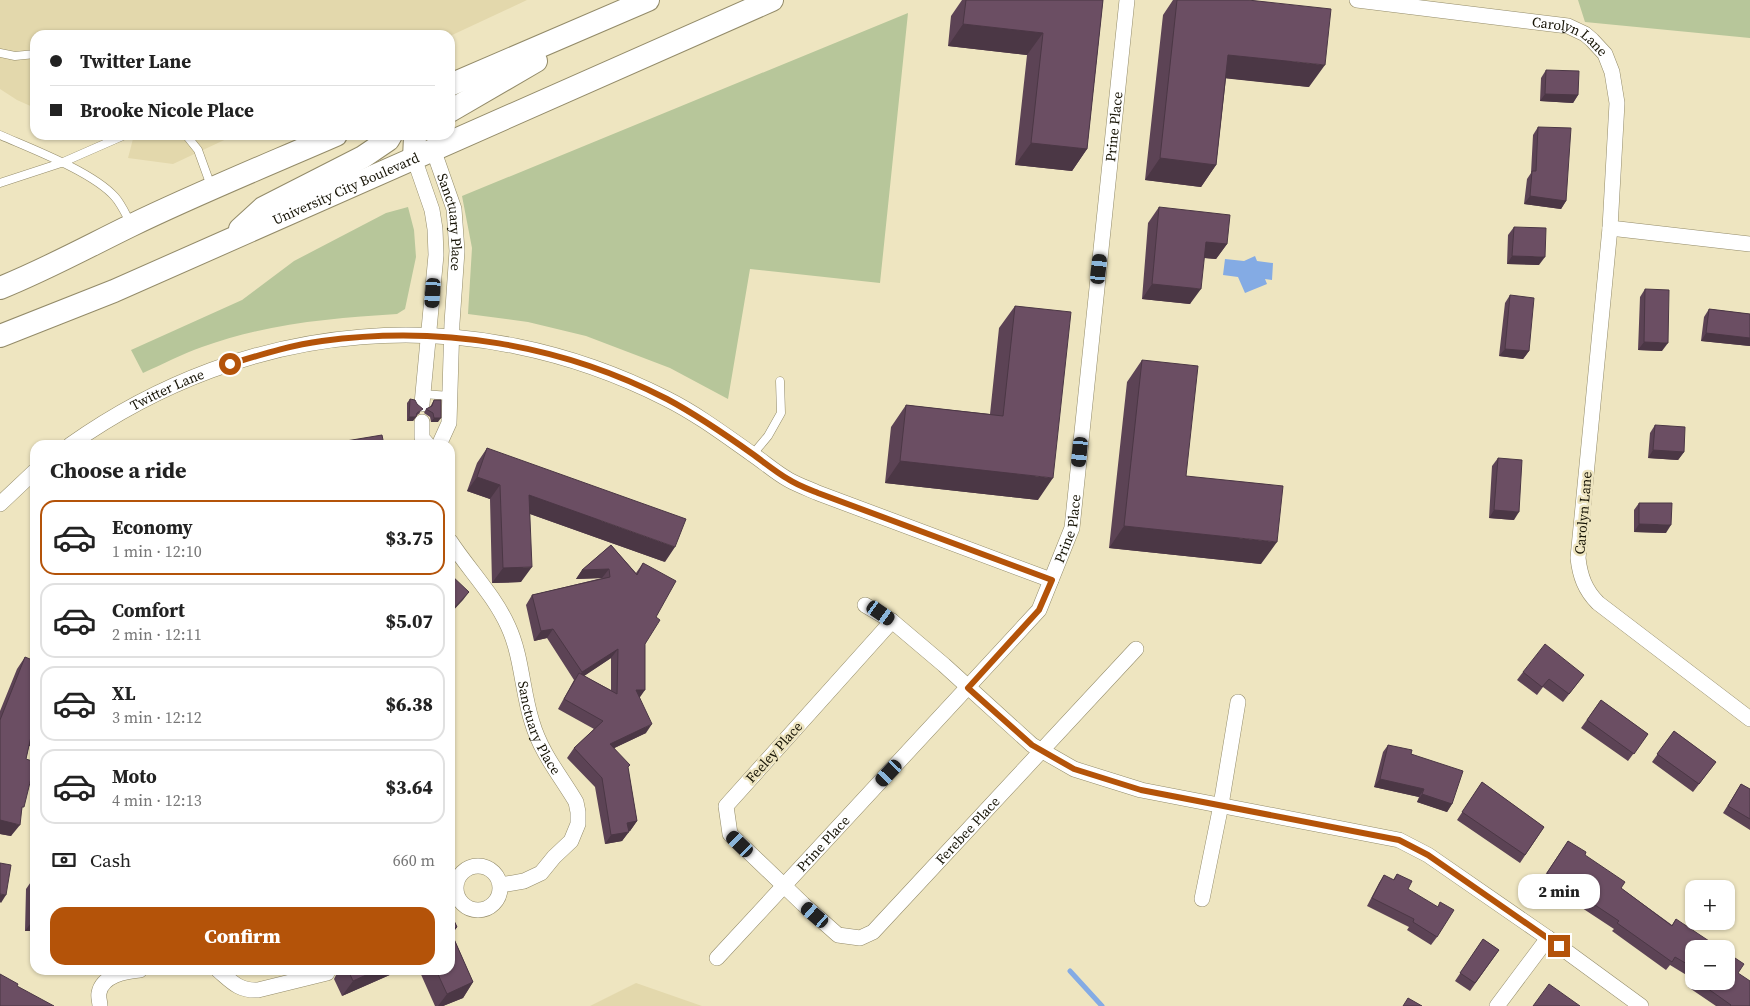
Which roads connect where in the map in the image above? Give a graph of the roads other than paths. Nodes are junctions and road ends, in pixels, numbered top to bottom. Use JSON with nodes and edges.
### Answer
{"nodes":[{"id":1,"x":772,"y":0,"type":"edge"},
{"id":2,"x":1127,"y":0,"type":"edge"},
{"id":3,"x":1357,"y":0,"type":"edge"},
{"id":4,"x":645,"y":1,"type":"edge"},
{"id":5,"x":588,"y":25,"type":"junction"},
{"id":6,"x":0,"y":53,"type":"edge"},
{"id":7,"x":30,"y":54,"type":"edge"},
{"id":8,"x":455,"y":83,"type":"edge"},
{"id":9,"x":455,"y":108,"type":"edge"},
{"id":10,"x":0,"y":135,"type":"edge"},
{"id":11,"x":114,"y":140,"type":"edge"},
{"id":12,"x":190,"y":140,"type":"edge"},
{"id":13,"x":324,"y":140,"type":"edge"},
{"id":14,"x":388,"y":140,"type":"edge"},
{"id":15,"x":417,"y":140,"type":"edge"},
{"id":16,"x":424,"y":154,"type":"junction"},
{"id":17,"x":61,"y":163,"type":"junction"},
{"id":18,"x":0,"y":182,"type":"edge"},
{"id":19,"x":212,"y":188,"type":"junction"},
{"id":20,"x":131,"y":225,"type":"junction"},
{"id":21,"x":1610,"y":228,"type":"junction"},
{"id":22,"x":227,"y":242,"type":"junction"},
{"id":23,"x":1750,"y":244,"type":"edge"},
{"id":24,"x":0,"y":288,"type":"edge"},
{"id":25,"x":0,"y":336,"type":"edge"},
{"id":26,"x":429,"y":336,"type":"junction"},
{"id":27,"x":452,"y":337,"type":"junction"},
{"id":28,"x":780,"y":380,"type":"dead end"},
{"id":29,"x":450,"y":396,"type":"junction"},
{"id":30,"x":422,"y":399,"type":"joint"},
{"id":31,"x":422,"y":422,"type":"dead end"},
{"id":32,"x":78,"y":440,"type":"edge"},
{"id":33,"x":424,"y":440,"type":"edge"},
{"id":34,"x":442,"y":440,"type":"edge"},
{"id":35,"x":752,"y":454,"type":"junction"},
{"id":36,"x":30,"y":476,"type":"edge"},
{"id":37,"x":0,"y":504,"type":"edge"},
{"id":38,"x":455,"y":548,"type":"edge"},
{"id":39,"x":1052,"y":580,"type":"junction"},
{"id":40,"x":866,"y":605,"type":"dead end"},
{"id":41,"x":892,"y":621,"type":"junction"},
{"id":42,"x":1136,"y":649,"type":"dead end"},
{"id":43,"x":968,"y":688,"type":"junction"},
{"id":44,"x":1238,"y":702,"type":"dead end"},
{"id":45,"x":1750,"y":718,"type":"edge"},
{"id":46,"x":1042,"y":751,"type":"junction"},
{"id":47,"x":1221,"y":805,"type":"junction"},
{"id":48,"x":501,"y":885,"type":"dead end"},
{"id":49,"x":784,"y":886,"type":"junction"},
{"id":50,"x":1202,"y":899,"type":"dead end"},
{"id":51,"x":1548,"y":938,"type":"junction"},
{"id":52,"x":717,"y":958,"type":"dead end"},
{"id":53,"x":117,"y":975,"type":"edge"},
{"id":54,"x":226,"y":975,"type":"edge"},
{"id":55,"x":319,"y":975,"type":"edge"},
{"id":56,"x":100,"y":1006,"type":"edge"},
{"id":57,"x":1497,"y":1006,"type":"edge"},
{"id":58,"x":1641,"y":1006,"type":"edge"}],
"edges":[{"from":1,"to":16,"type":"main road","name":"University City Boulevard"},
{"from":2,"to":39,"type":"street","name":"Prine Place"},
{"from":3,"to":21,"type":"street","name":"Carolyn Lane"},
{"from":4,"to":5,"type":"main road"},
{"from":5,"to":8,"type":"main road"},
{"from":5,"to":9,"type":"main road"},
{"from":6,"to":7,"type":"lane"},
{"from":10,"to":17,"type":"lane"},
{"from":11,"to":17,"type":"lane"},
{"from":12,"to":19,"type":"lane"},
{"from":13,"to":19,"type":"main road"},
{"from":14,"to":22,"type":"main road"},
{"from":15,"to":16,"type":"main road"},
{"from":16,"to":22,"type":"main road","name":"University City Boulevard"},
{"from":16,"to":26,"type":"street","name":"Sanctuary Place"},
{"from":16,"to":27,"type":"street","name":"Sanctuary Place"},
{"from":17,"to":18,"type":"lane"},
{"from":17,"to":20,"type":"lane"},
{"from":19,"to":20,"type":"main road"},
{"from":20,"to":24,"type":"main road"},
{"from":21,"to":23,"type":"street"},
{"from":21,"to":45,"type":"street","name":"Carolyn Lane"},
{"from":22,"to":25,"type":"main road","name":"University City Boulevard"},
{"from":26,"to":27,"type":"street","name":"Twitter Lane"},
{"from":26,"to":30,"type":"street","name":"Sanctuary Place"},
{"from":26,"to":32,"type":"street","name":"Twitter Lane"},
{"from":27,"to":29,"type":"street","name":"Sanctuary Place"},
{"from":27,"to":35,"type":"street","name":"Twitter Lane"},
{"from":28,"to":35,"type":"lane"},
{"from":29,"to":30,"type":"lane"},
{"from":29,"to":34,"type":"street","name":"Sanctuary Place"},
{"from":31,"to":33,"type":"street"},
{"from":35,"to":39,"type":"street"},
{"from":36,"to":37,"type":"street"},
{"from":38,"to":48,"type":"street","name":"Sanctuary Place"},
{"from":39,"to":43,"type":"street","name":"Prine Place"},
{"from":40,"to":41,"type":"street"},
{"from":41,"to":43,"type":"street"},
{"from":41,"to":49,"type":"street","name":"Feeley Place"},
{"from":42,"to":46,"type":"street","name":"Ferebee Place"},
{"from":43,"to":46,"type":"street"},
{"from":43,"to":49,"type":"street","name":"Prine Place"},
{"from":44,"to":47,"type":"street"},
{"from":46,"to":47,"type":"street"},
{"from":46,"to":49,"type":"street","name":"Ferebee Place"},
{"from":47,"to":50,"type":"street"},
{"from":47,"to":51,"type":"street"},
{"from":49,"to":52,"type":"street","name":"Prine Place"},
{"from":51,"to":57,"type":"street"},
{"from":51,"to":58,"type":"street"},
{"from":53,"to":56,"type":"street"},
{"from":54,"to":55,"type":"street"}]}
